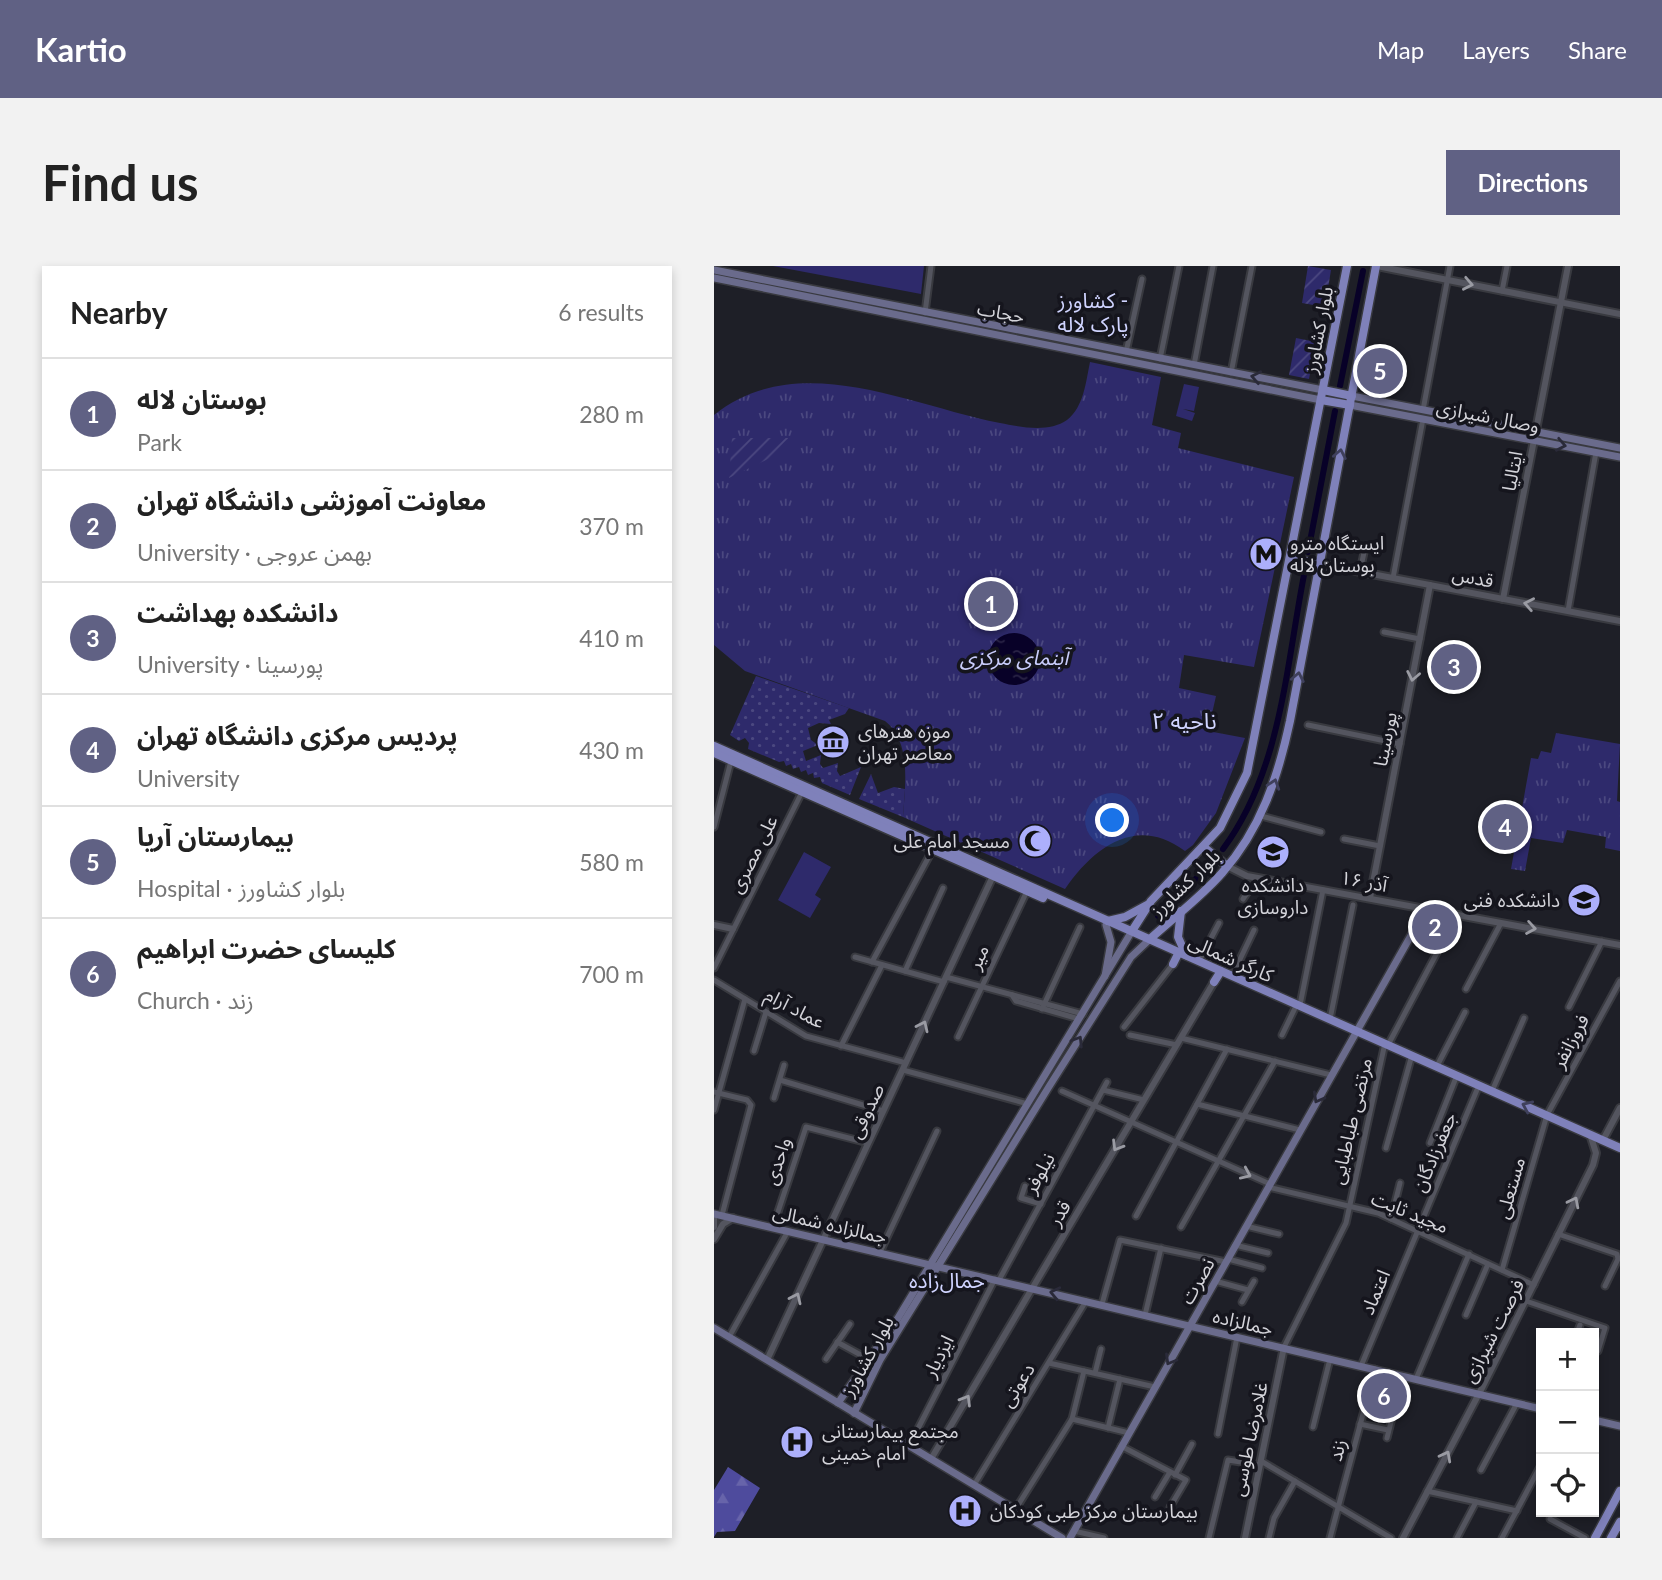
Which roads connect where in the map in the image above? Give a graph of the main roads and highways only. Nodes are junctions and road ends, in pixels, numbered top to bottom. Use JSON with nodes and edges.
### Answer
{"nodes":[{"id":1,"x":1347,"y":266,"type":"edge"},
{"id":2,"x":1377,"y":266,"type":"edge"},
{"id":3,"x":714,"y":270,"type":"edge"},
{"id":4,"x":714,"y":278,"type":"edge"},
{"id":5,"x":924,"y":316,"type":"junction"},
{"id":6,"x":1107,"y":353,"type":"junction"},
{"id":7,"x":1194,"y":370,"type":"junction"},
{"id":8,"x":1230,"y":377,"type":"junction"},
{"id":9,"x":1284,"y":383,"type":"junction"},
{"id":10,"x":1282,"y":392,"type":"junction"},
{"id":11,"x":1322,"y":395,"type":"junction"},
{"id":12,"x":1351,"y":401,"type":"junction"},
{"id":13,"x":1535,"y":436,"type":"junction"},
{"id":14,"x":1597,"y":448,"type":"junction"},
{"id":15,"x":1620,"y":448,"type":"edge"},
{"id":16,"x":1620,"y":457,"type":"edge"},
{"id":17,"x":1291,"y":558,"type":"junction"},
{"id":18,"x":1320,"y":564,"type":"junction"},
{"id":19,"x":714,"y":746,"type":"edge"},
{"id":20,"x":714,"y":753,"type":"edge"},
{"id":21,"x":732,"y":757,"type":"junction"},
{"id":22,"x":1204,"y":847,"type":"junction"},
{"id":23,"x":1227,"y":866,"type":"junction"},
{"id":24,"x":1149,"y":903,"type":"junction"},
{"id":25,"x":1426,"y":909,"type":"road end"},
{"id":26,"x":1181,"y":910,"type":"junction"},
{"id":27,"x":1107,"y":923,"type":"junction"},
{"id":28,"x":1131,"y":933,"type":"junction"},
{"id":29,"x":1150,"y":939,"type":"junction"},
{"id":30,"x":1182,"y":954,"type":"junction"},
{"id":31,"x":1172,"y":964,"type":"road end"},
{"id":32,"x":1221,"y":971,"type":"junction"},
{"id":33,"x":1104,"y":981,"type":"junction"},
{"id":34,"x":1214,"y":982,"type":"road end"},
{"id":35,"x":1354,"y":1035,"type":"junction"},
{"id":36,"x":1620,"y":1148,"type":"edge"},
{"id":37,"x":717,"y":1215,"type":"edge"},
{"id":38,"x":935,"y":1265,"type":"junction"},
{"id":39,"x":1190,"y":1326,"type":"junction"},
{"id":40,"x":714,"y":1328,"type":"edge"},
{"id":41,"x":838,"y":1403,"type":"junction"},
{"id":42,"x":1536,"y":1408,"type":"edge"},
{"id":43,"x":854,"y":1413,"type":"junction"},
{"id":44,"x":1599,"y":1421,"type":"edge"},
{"id":45,"x":1620,"y":1426,"type":"edge"},
{"id":46,"x":1620,"y":1491,"type":"edge"},
{"id":47,"x":1620,"y":1522,"type":"edge"},
{"id":48,"x":1072,"y":1534,"type":"edge"},
{"id":49,"x":1062,"y":1538,"type":"edge"},
{"id":50,"x":1595,"y":1538,"type":"edge"},
{"id":51,"x":1611,"y":1538,"type":"edge"}],
"edges":[{"from":1,"to":11,"type":"main road","name":"بلوار کشاورز"},
{"from":2,"to":12,"type":"main road","name":"بلوار کشاورز"},
{"from":3,"to":5,"type":"main road","name":"حجاب"},
{"from":4,"to":5,"type":"main road","name":"حجاب"},
{"from":5,"to":6,"type":"main road","name":"حجاب"},
{"from":6,"to":7,"type":"main road","name":"حجاب"},
{"from":6,"to":7,"type":"main road","name":"حجاب"},
{"from":7,"to":8,"type":"main road","name":"حجاب"},
{"from":9,"to":8,"type":"main road","name":"حجاب","one_way":true},
{"from":8,"to":10,"type":"main road","name":"حجاب"},
{"from":9,"to":10,"type":"main road"},
{"from":9,"to":11,"type":"main road","name":"حجاب"},
{"from":10,"to":11,"type":"main road","name":"حجاب"},
{"from":11,"to":12,"type":"main road"},
{"from":11,"to":17,"type":"main road","name":"بلوار کشاورز"},
{"from":12,"to":13,"type":"main road","name":"وصال شیرازی"},
{"from":12,"to":13,"type":"main road","name":"وصال شیرازی"},
{"from":18,"to":12,"type":"main road","name":"بلوار کشاورز","one_way":true},
{"from":13,"to":14,"type":"main road","name":"وصال شیرازی"},
{"from":14,"to":15,"type":"main road","name":"وصال شیرازی"},
{"from":14,"to":16,"type":"main road","name":"وصال شیرازی"},
{"from":17,"to":18,"type":"main road"},
{"from":17,"to":22,"type":"main road","name":"بلوار کشاورز"},
{"from":23,"to":18,"type":"main road","name":"بلوار کشاورز","one_way":true},
{"from":19,"to":21,"type":"main road"},
{"from":20,"to":21,"type":"main road"},
{"from":21,"to":27,"type":"main road","name":"کارگر شمالی"},
{"from":22,"to":23,"type":"main road"},
{"from":22,"to":24,"type":"main road","name":"بلوار کشاورز"},
{"from":23,"to":26,"type":"main road","name":"بلوار کشاورز"},
{"from":24,"to":27,"type":"main road"},
{"from":24,"to":28,"type":"main road","name":"بلوار کشاورز"},
{"from":25,"to":35,"type":"main road","name":"نصرت"},
{"from":26,"to":29,"type":"main road","name":"بلوار کشاورز"},
{"from":26,"to":30,"type":"main road"},
{"from":27,"to":28,"type":"main road","name":"کارگر شمالی"},
{"from":27,"to":33,"type":"main road"},
{"from":28,"to":29,"type":"main road","name":"کارگر شمالی"},
{"from":28,"to":33,"type":"main road","name":"بلوار کشاورز"},
{"from":29,"to":30,"type":"main road","name":"کارگر شمالی"},
{"from":38,"to":29,"type":"main road","name":"بلوار کشاورز","one_way":true},
{"from":30,"to":31,"type":"main road"},
{"from":30,"to":32,"type":"main road","name":"کارگر شمالی"},
{"from":32,"to":34,"type":"main road"},
{"from":32,"to":35,"type":"main road","name":"کارگر شمالی"},
{"from":33,"to":38,"type":"main road","name":"بلوار کشاورز"},
{"from":36,"to":35,"type":"main road","name":"کارگر شمالی","one_way":true},
{"from":35,"to":39,"type":"main road","name":"نصرت","one_way":true},
{"from":37,"to":38,"type":"main road","name":"جمالزاده شمالی"},
{"from":39,"to":38,"type":"main road","name":"جمالزاده","one_way":true},
{"from":38,"to":41,"type":"main road","name":"بلوار کشاورز"},
{"from":38,"to":43,"type":"main road","name":"بلوار کشاورز"},
{"from":39,"to":42,"type":"main road","name":"جمالزاده"},
{"from":39,"to":48,"type":"main road","name":"نصرت","one_way":true},
{"from":40,"to":41,"type":"main road"},
{"from":41,"to":43,"type":"main road"},
{"from":43,"to":49,"type":"main road"},
{"from":44,"to":45,"type":"main road"},
{"from":46,"to":50,"type":"main road"},
{"from":47,"to":51,"type":"main road"}]}
